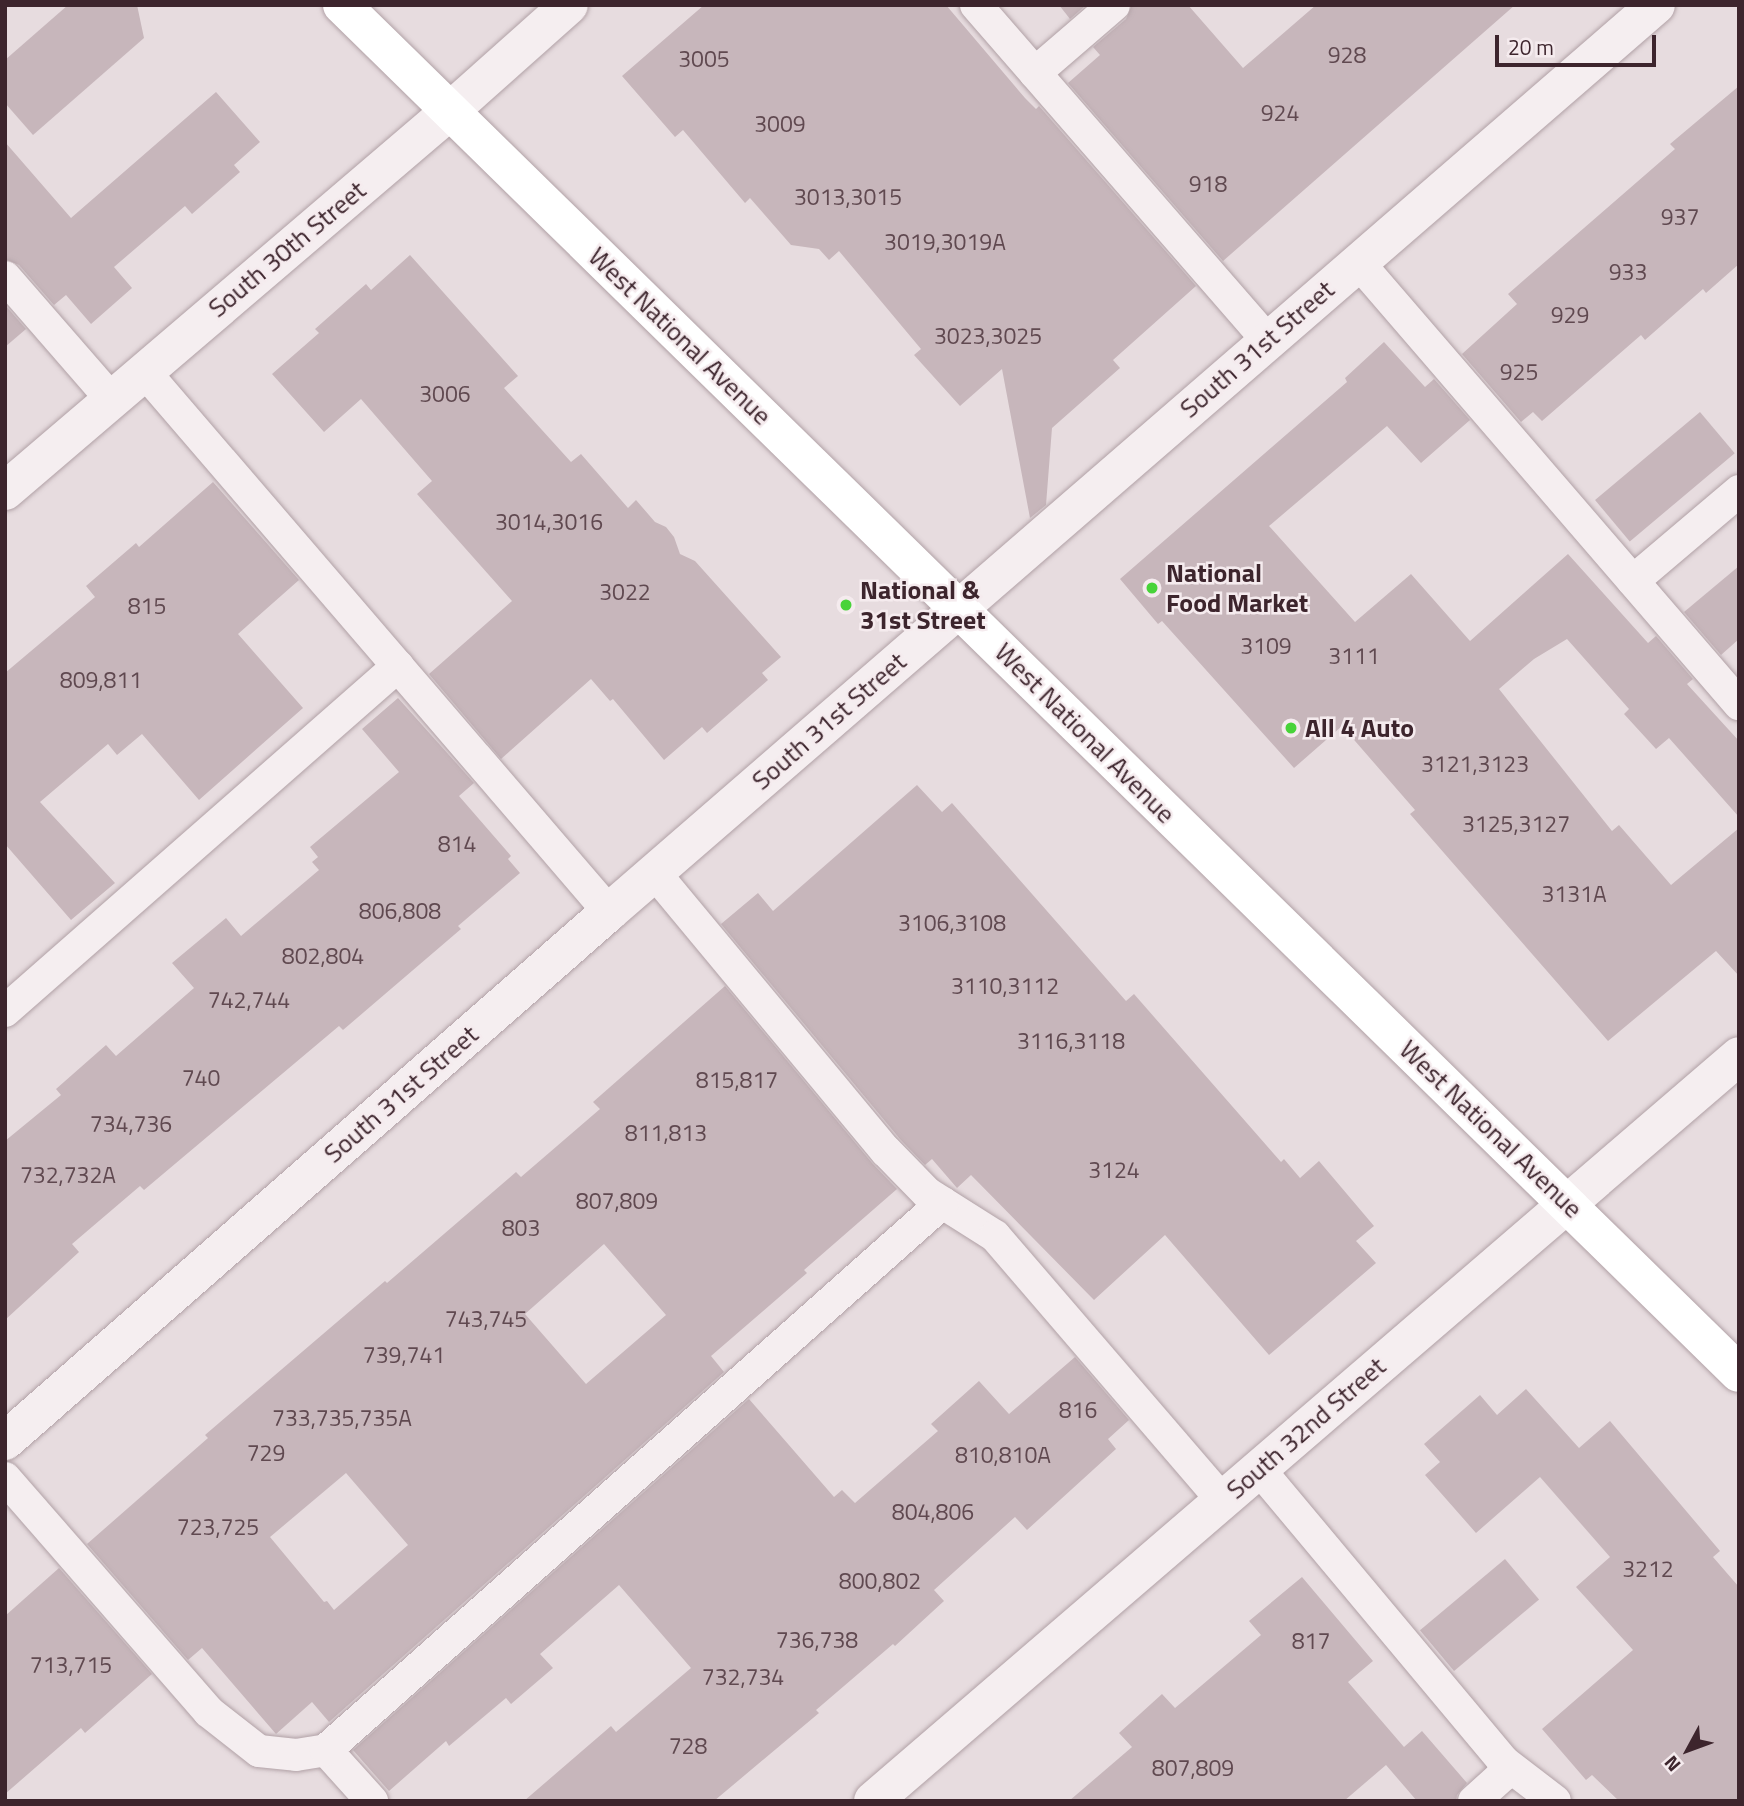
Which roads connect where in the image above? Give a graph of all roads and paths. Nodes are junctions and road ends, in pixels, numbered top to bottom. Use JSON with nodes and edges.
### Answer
{"nodes":[{"id":1,"x":342,"y":5,"type":"edge"},
{"id":2,"x":569,"y":5,"type":"edge"},
{"id":3,"x":976,"y":5,"type":"edge"},
{"id":4,"x":1114,"y":5,"type":"edge"},
{"id":5,"x":1656,"y":5,"type":"edge"},
{"id":6,"x":1035,"y":73,"type":"junction"},
{"id":7,"x":450,"y":111,"type":"junction"},
{"id":8,"x":1358,"y":262,"type":"junction"},
{"id":9,"x":5,"y":277,"type":"edge"},
{"id":10,"x":1267,"y":340,"type":"junction"},
{"id":11,"x":144,"y":371,"type":"junction"},
{"id":12,"x":111,"y":399,"type":"junction"},
{"id":13,"x":5,"y":491,"type":"edge"},
{"id":14,"x":1739,"y":491,"type":"edge"},
{"id":15,"x":1633,"y":581,"type":"junction"},
{"id":16,"x":959,"y":608,"type":"junction"},
{"id":17,"x":398,"y":666,"type":"junction"},
{"id":18,"x":1739,"y":704,"type":"edge"},
{"id":19,"x":654,"y":872,"type":"junction"},
{"id":20,"x":609,"y":912,"type":"junction"},
{"id":21,"x":5,"y":1011,"type":"edge"},
{"id":22,"x":1739,"y":1056,"type":"edge"},
{"id":23,"x":942,"y":1203,"type":"junction"},
{"id":24,"x":1568,"y":1203,"type":"junction"},
{"id":25,"x":1739,"y":1373,"type":"edge"},
{"id":26,"x":5,"y":1441,"type":"edge"},
{"id":27,"x":1259,"y":1469,"type":"junction"},
{"id":28,"x":5,"y":1478,"type":"edge"},
{"id":29,"x":1222,"y":1500,"type":"junction"},
{"id":30,"x":326,"y":1750,"type":"junction"},
{"id":31,"x":1504,"y":1762,"type":"junction"},
{"id":32,"x":373,"y":1801,"type":"edge"},
{"id":33,"x":873,"y":1801,"type":"edge"},
{"id":34,"x":1474,"y":1801,"type":"edge"},
{"id":35,"x":1555,"y":1801,"type":"edge"}],
"edges":[{"from":1,"to":7,"type":"main road","name":"West National Avenue"},
{"from":2,"to":7,"type":"street","name":"South 30th Street"},
{"from":3,"to":6,"type":"lane"},
{"from":4,"to":6,"type":"lane"},
{"from":5,"to":8,"type":"street","name":"South 31st Street"},
{"from":6,"to":10,"type":"lane"},
{"from":7,"to":11,"type":"street","name":"South 30th Street"},
{"from":7,"to":16,"type":"main road","name":"West National Avenue"},
{"from":8,"to":10,"type":"street","name":"South 31st Street"},
{"from":8,"to":15,"type":"lane"},
{"from":9,"to":12,"type":"lane"},
{"from":10,"to":16,"type":"street","name":"South 31st Street"},
{"from":11,"to":12,"type":"street","name":"South 30th Street"},
{"from":11,"to":17,"type":"lane"},
{"from":12,"to":13,"type":"street","name":"South 30th Street"},
{"from":14,"to":15,"type":"lane"},
{"from":15,"to":18,"type":"lane"},
{"from":16,"to":19,"type":"street","name":"South 31st Street"},
{"from":16,"to":24,"type":"main road","name":"West National Avenue"},
{"from":17,"to":20,"type":"lane"},
{"from":17,"to":21,"type":"lane"},
{"from":19,"to":20,"type":"street","name":"South 31st Street"},
{"from":19,"to":23,"type":"lane"},
{"from":20,"to":26,"type":"street","name":"South 31st Street"},
{"from":22,"to":24,"type":"street","name":"South 32nd Street"},
{"from":23,"to":29,"type":"lane"},
{"from":23,"to":30,"type":"lane"},
{"from":24,"to":25,"type":"main road","name":"West National Avenue"},
{"from":24,"to":27,"type":"street","name":"South 32nd Street"},
{"from":27,"to":29,"type":"street","name":"South 32nd Street"},
{"from":27,"to":31,"type":"lane"},
{"from":28,"to":30,"type":"lane"},
{"from":29,"to":33,"type":"street","name":"South 32nd Street"},
{"from":30,"to":32,"type":"lane"},
{"from":31,"to":34,"type":"lane"},
{"from":31,"to":35,"type":"lane"}]}
